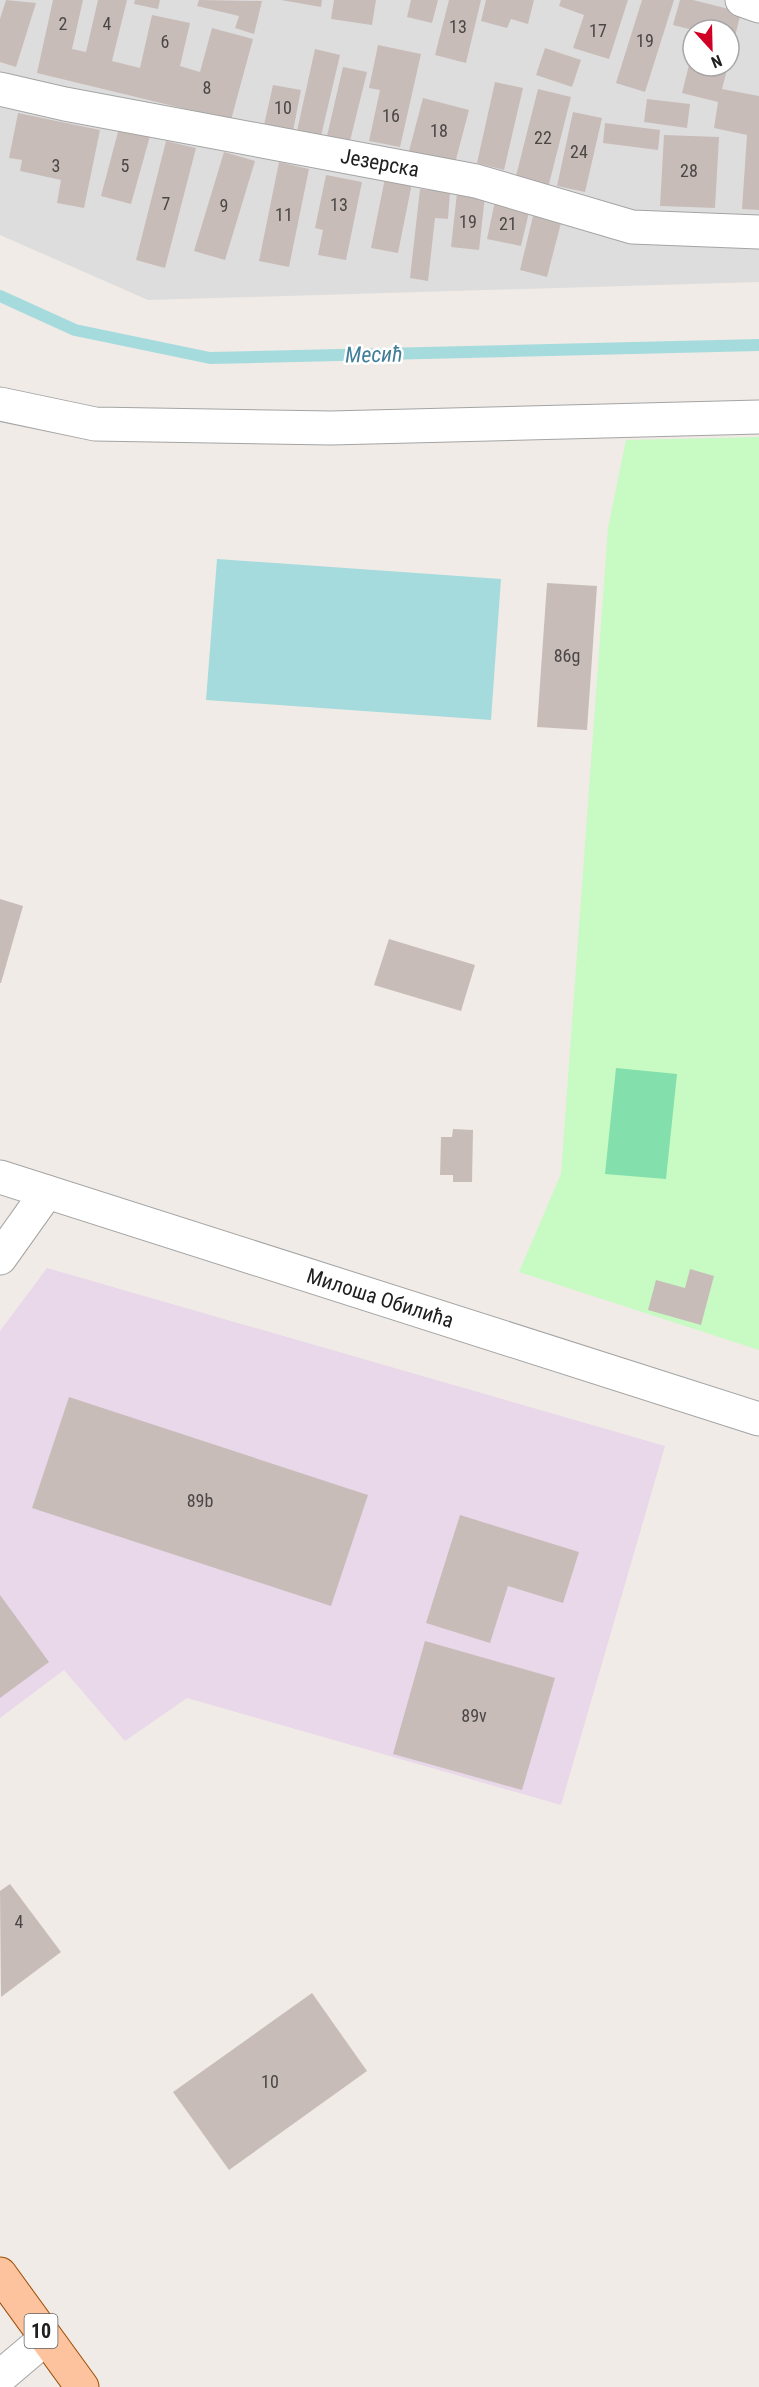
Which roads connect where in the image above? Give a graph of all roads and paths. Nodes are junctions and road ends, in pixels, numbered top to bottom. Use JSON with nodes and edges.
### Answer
{"nodes":[{"id":1,"x":742,"y":0,"type":"edge"},
{"id":2,"x":759,"y":6,"type":"edge"},
{"id":3,"x":0,"y":89,"type":"edge"},
{"id":4,"x":759,"y":232,"type":"edge"},
{"id":5,"x":0,"y":404,"type":"edge"},
{"id":6,"x":759,"y":417,"type":"edge"},
{"id":7,"x":0,"y":1177,"type":"edge"},
{"id":8,"x":47,"y":1192,"type":"junction"},
{"id":9,"x":0,"y":1258,"type":"edge"},
{"id":10,"x":759,"y":1419,"type":"edge"},
{"id":11,"x":0,"y":2274,"type":"edge"},
{"id":12,"x":46,"y":2338,"type":"junction"},
{"id":13,"x":0,"y":2377,"type":"edge"},
{"id":14,"x":82,"y":2387,"type":"edge"}],
"edges":[{"from":1,"to":2,"type":"street"},
{"from":3,"to":4,"type":"street","name":"Језерска"},
{"from":5,"to":6,"type":"street"},
{"from":7,"to":8,"type":"street","name":"Милоша Обилића"},
{"from":8,"to":9,"type":"street"},
{"from":8,"to":10,"type":"street","name":"Милоша Обилића"},
{"from":11,"to":12,"type":"main road","number":"10"},
{"from":12,"to":13,"type":"street"},
{"from":12,"to":14,"type":"main road","number":"10"}]}
